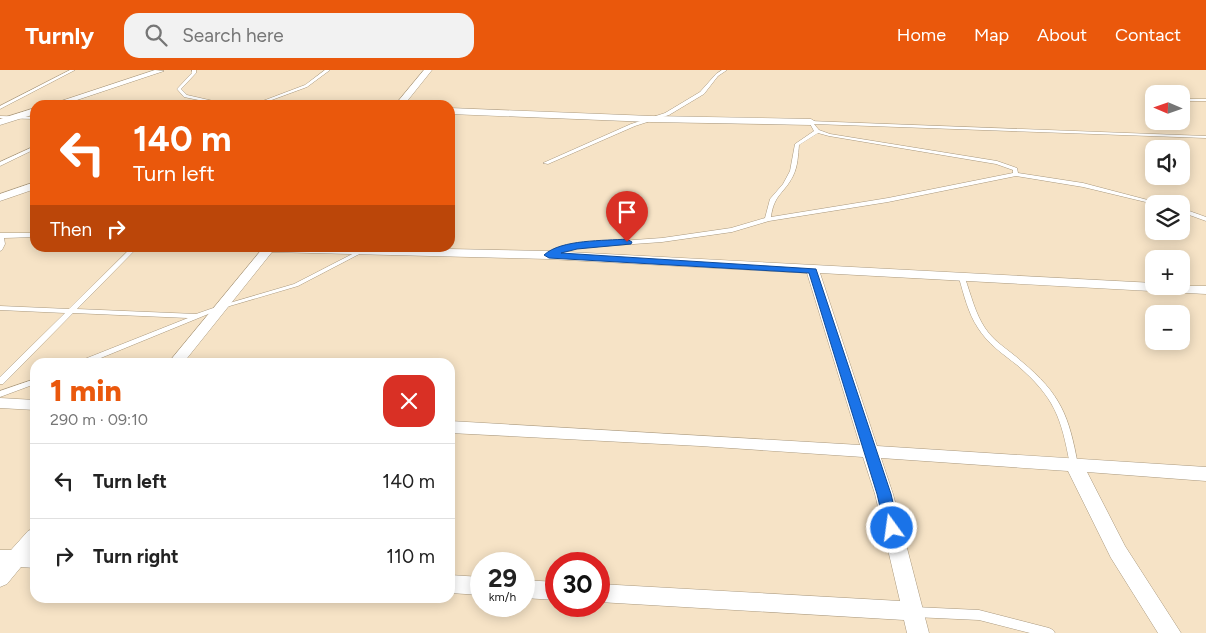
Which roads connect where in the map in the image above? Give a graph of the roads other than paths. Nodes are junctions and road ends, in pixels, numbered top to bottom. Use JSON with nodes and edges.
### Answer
{"nodes":[{"id":1,"x":73,"y":70,"type":"edge"},
{"id":2,"x":162,"y":70,"type":"edge"},
{"id":3,"x":194,"y":70,"type":"edge"},
{"id":4,"x":328,"y":70,"type":"edge"},
{"id":5,"x":428,"y":70,"type":"edge"},
{"id":6,"x":724,"y":70,"type":"edge"},
{"id":7,"x":69,"y":100,"type":"edge"},
{"id":8,"x":205,"y":100,"type":"edge"},
{"id":9,"x":268,"y":100,"type":"edge"},
{"id":10,"x":403,"y":100,"type":"edge"},
{"id":11,"x":1190,"y":100,"type":"edge"},
{"id":12,"x":1206,"y":100,"type":"edge"},
{"id":13,"x":0,"y":108,"type":"edge"},
{"id":14,"x":455,"y":111,"type":"edge"},
{"id":15,"x":30,"y":113,"type":"edge"},
{"id":16,"x":0,"y":117,"type":"edge"},
{"id":17,"x":17,"y":117,"type":"junction"},
{"id":18,"x":30,"y":118,"type":"edge"},
{"id":19,"x":651,"y":119,"type":"junction"},
{"id":20,"x":0,"y":122,"type":"edge"},
{"id":21,"x":814,"y":127,"type":"junction"},
{"id":22,"x":1206,"y":137,"type":"edge"},
{"id":23,"x":30,"y":149,"type":"edge"},
{"id":24,"x":0,"y":164,"type":"edge"},
{"id":25,"x":546,"y":164,"type":"dead end"},
{"id":26,"x":1016,"y":174,"type":"junction"},
{"id":27,"x":30,"y":187,"type":"edge"},
{"id":28,"x":0,"y":198,"type":"edge"},
{"id":29,"x":1145,"y":200,"type":"edge"},
{"id":30,"x":1190,"y":213,"type":"edge"},
{"id":31,"x":768,"y":219,"type":"junction"},
{"id":32,"x":1206,"y":219,"type":"edge"},
{"id":33,"x":30,"y":235,"type":"edge"},
{"id":34,"x":0,"y":236,"type":"edge"},
{"id":35,"x":0,"y":249,"type":"edge"},
{"id":36,"x":130,"y":252,"type":"edge"},
{"id":37,"x":266,"y":252,"type":"edge"},
{"id":38,"x":360,"y":252,"type":"edge"},
{"id":39,"x":438,"y":252,"type":"edge"},
{"id":40,"x":549,"y":255,"type":"junction"},
{"id":41,"x":813,"y":271,"type":"junction"},
{"id":42,"x":962,"y":278,"type":"junction"},
{"id":43,"x":1206,"y":290,"type":"edge"},
{"id":44,"x":221,"y":307,"type":"junction"},
{"id":45,"x":0,"y":308,"type":"edge"},
{"id":46,"x":70,"y":311,"type":"junction"},
{"id":47,"x":198,"y":316,"type":"junction"},
{"id":48,"x":95,"y":358,"type":"edge"},
{"id":49,"x":179,"y":358,"type":"edge"},
{"id":50,"x":0,"y":382,"type":"edge"},
{"id":51,"x":30,"y":383,"type":"edge"},
{"id":52,"x":0,"y":394,"type":"edge"},
{"id":53,"x":0,"y":403,"type":"edge"},
{"id":54,"x":30,"y":405,"type":"edge"},
{"id":55,"x":455,"y":427,"type":"edge"},
{"id":56,"x":870,"y":451,"type":"junction"},
{"id":57,"x":1074,"y":464,"type":"junction"},
{"id":58,"x":1206,"y":474,"type":"edge"},
{"id":59,"x":30,"y":542,"type":"edge"},
{"id":60,"x":17,"y":559,"type":"edge"},
{"id":61,"x":0,"y":578,"type":"edge"},
{"id":62,"x":455,"y":584,"type":"edge"},
{"id":63,"x":470,"y":585,"type":"edge"},
{"id":64,"x":610,"y":594,"type":"edge"},
{"id":65,"x":913,"y":612,"type":"junction"},
{"id":66,"x":918,"y":633,"type":"edge"},
{"id":67,"x":1049,"y":633,"type":"edge"},
{"id":68,"x":1170,"y":633,"type":"edge"}],
"edges":[{"from":1,"to":13,"type":"lane"},
{"from":2,"to":7,"type":"street"},
{"from":3,"to":8,"type":"lane"},
{"from":4,"to":9,"type":"lane"},
{"from":5,"to":10,"type":"street"},
{"from":6,"to":19,"type":"lane"},
{"from":11,"to":12,"type":"lane"},
{"from":14,"to":19,"type":"street"},
{"from":15,"to":17,"type":"street"},
{"from":16,"to":17,"type":"lane"},
{"from":17,"to":18,"type":"lane"},
{"from":17,"to":20,"type":"street"},
{"from":19,"to":21,"type":"street"},
{"from":19,"to":25,"type":"lane"},
{"from":21,"to":22,"type":"lane"},
{"from":21,"to":26,"type":"lane"},
{"from":21,"to":31,"type":"lane"},
{"from":23,"to":24,"type":"lane"},
{"from":26,"to":29,"type":"lane"},
{"from":26,"to":31,"type":"lane"},
{"from":27,"to":28,"type":"street"},
{"from":30,"to":32,"type":"lane"},
{"from":31,"to":40,"type":"lane"},
{"from":33,"to":34,"type":"lane"},
{"from":34,"to":35,"type":"lane"},
{"from":36,"to":46,"type":"lane"},
{"from":37,"to":44,"type":"street"},
{"from":38,"to":44,"type":"lane"},
{"from":39,"to":40,"type":"street"},
{"from":40,"to":41,"type":"street"},
{"from":41,"to":42,"type":"street"},
{"from":41,"to":56,"type":"street"},
{"from":42,"to":43,"type":"street"},
{"from":42,"to":57,"type":"lane"},
{"from":44,"to":47,"type":"lane"},
{"from":44,"to":49,"type":"street"},
{"from":45,"to":46,"type":"lane"},
{"from":46,"to":47,"type":"lane"},
{"from":46,"to":50,"type":"lane"},
{"from":47,"to":48,"type":"lane"},
{"from":51,"to":52,"type":"lane"},
{"from":53,"to":54,"type":"street"},
{"from":55,"to":56,"type":"street"},
{"from":56,"to":57,"type":"street"},
{"from":56,"to":65,"type":"street"},
{"from":57,"to":58,"type":"street"},
{"from":57,"to":68,"type":"street"},
{"from":59,"to":60,"type":"street"},
{"from":60,"to":61,"type":"street"},
{"from":62,"to":63,"type":"street"},
{"from":64,"to":65,"type":"street"},
{"from":65,"to":66,"type":"street"},
{"from":65,"to":67,"type":"lane"}]}
